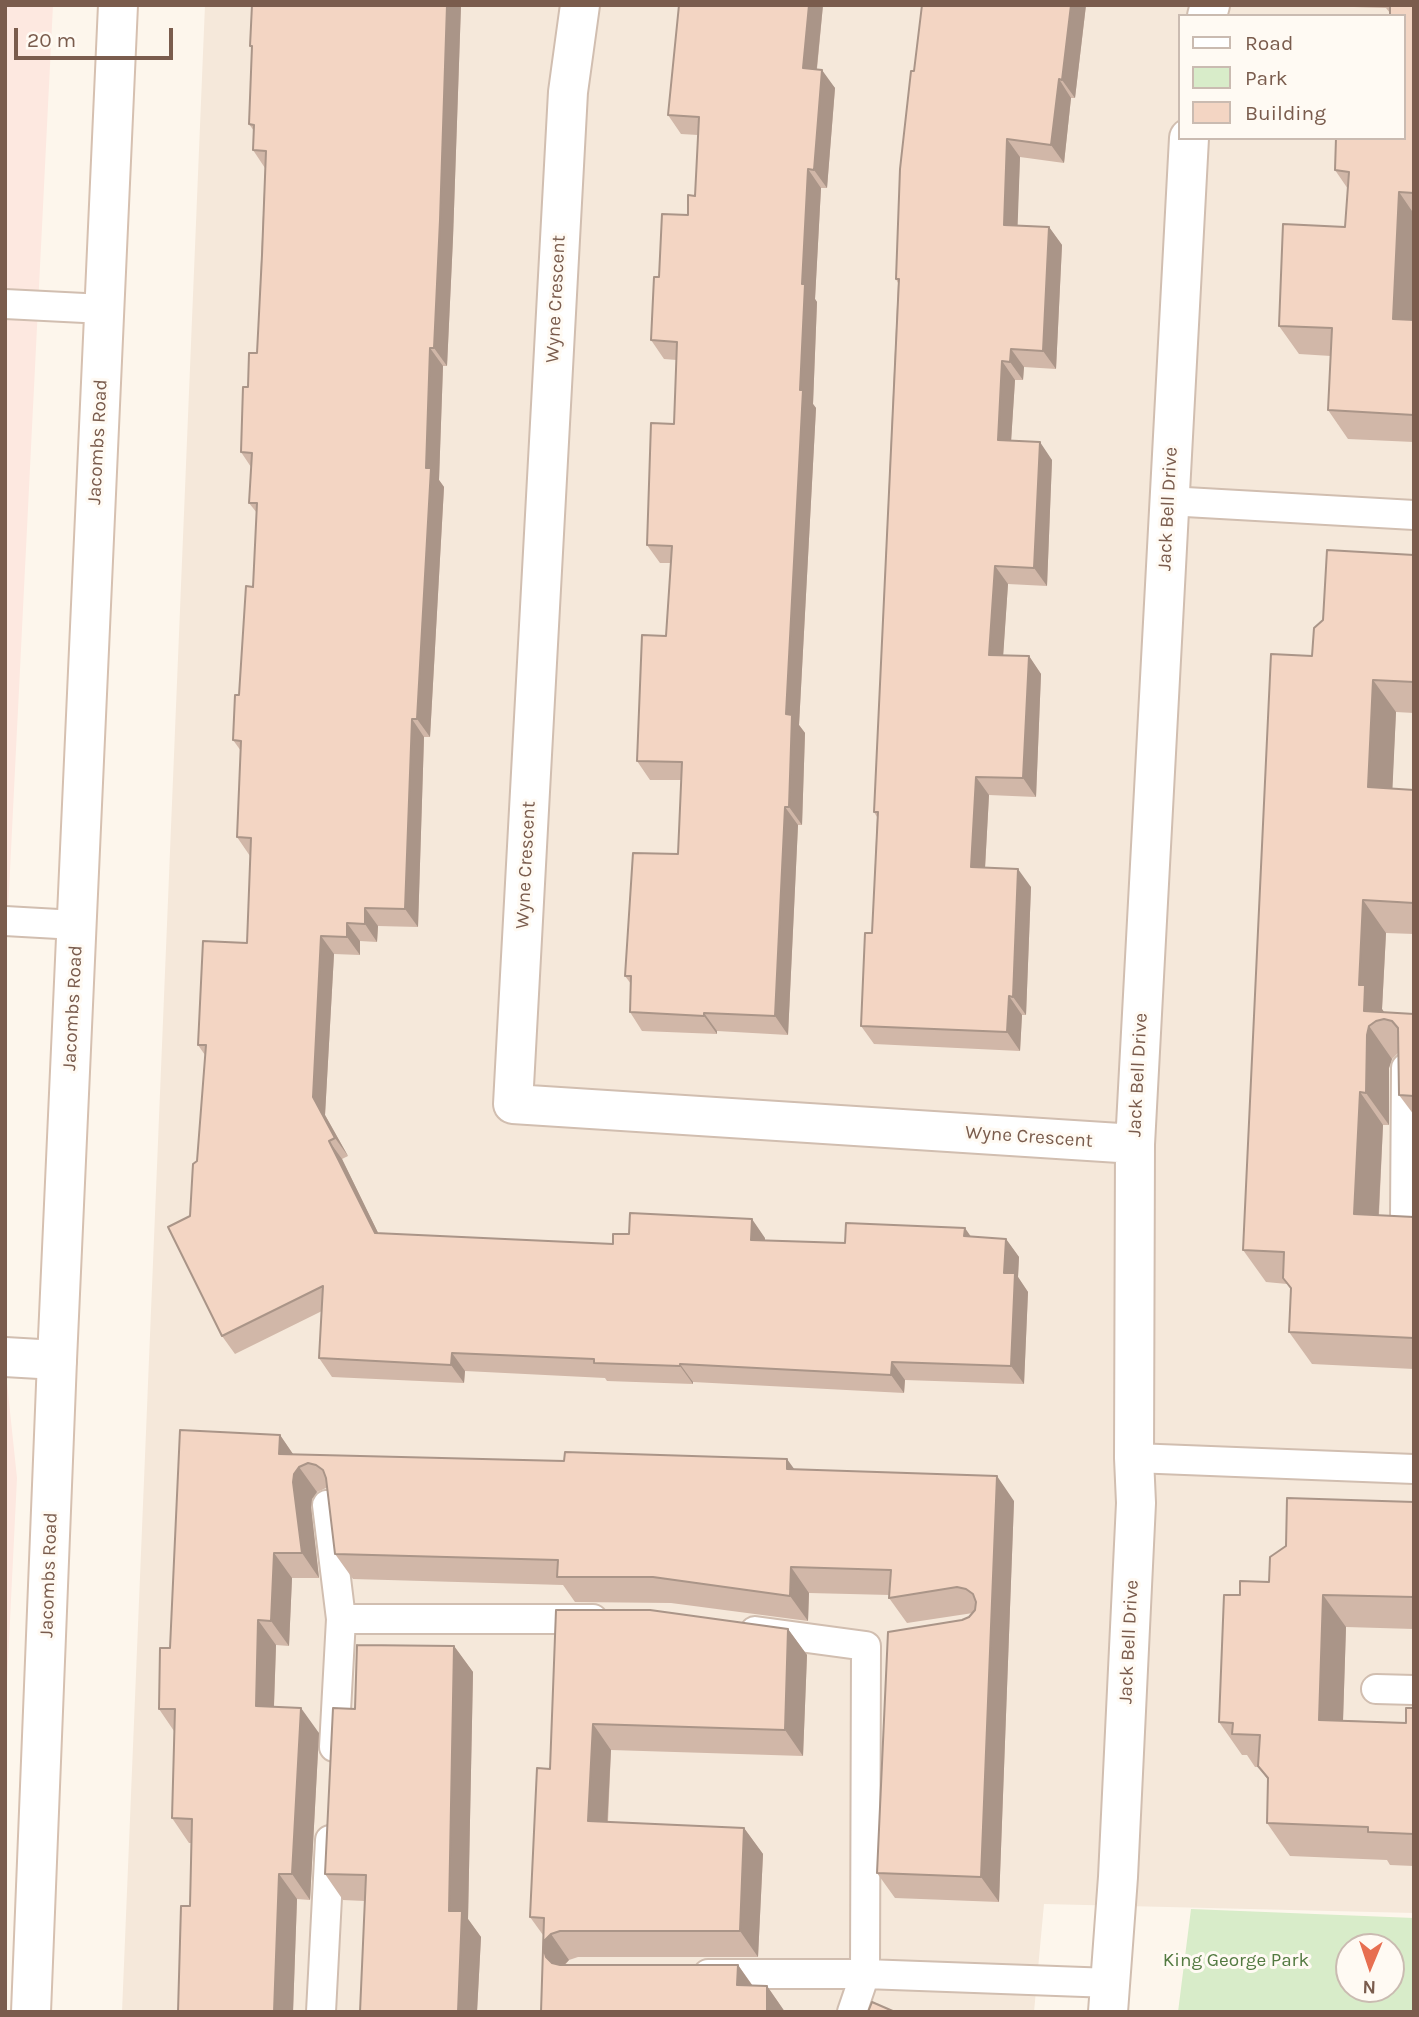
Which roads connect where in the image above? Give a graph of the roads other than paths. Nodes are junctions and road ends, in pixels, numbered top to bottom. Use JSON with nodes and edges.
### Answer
{"nodes":[{"id":1,"x":118,"y":5,"type":"edge"},
{"id":2,"x":580,"y":5,"type":"edge"},
{"id":3,"x":1189,"y":140,"type":"edge"},
{"id":4,"x":5,"y":304,"type":"edge"},
{"id":5,"x":104,"y":309,"type":"junction"},
{"id":6,"x":1168,"y":501,"type":"junction"},
{"id":7,"x":1414,"y":516,"type":"edge"},
{"id":8,"x":5,"y":921,"type":"edge"},
{"id":9,"x":76,"y":925,"type":"junction"},
{"id":10,"x":1406,"y":1068,"type":"edge"},
{"id":11,"x":1135,"y":1144,"type":"junction"},
{"id":12,"x":1414,"y":1219,"type":"edge"},
{"id":13,"x":5,"y":1357,"type":"edge"},
{"id":14,"x":57,"y":1360,"type":"junction"},
{"id":15,"x":1134,"y":1458,"type":"junction"},
{"id":16,"x":1414,"y":1469,"type":"edge"},
{"id":17,"x":327,"y":1505,"type":"edge"},
{"id":18,"x":341,"y":1619,"type":"junction"},
{"id":19,"x":614,"y":1619,"type":"edge"},
{"id":20,"x":734,"y":1628,"type":"edge"},
{"id":21,"x":1376,"y":1689,"type":"dead end"},
{"id":22,"x":1414,"y":1690,"type":"edge"},
{"id":23,"x":333,"y":1768,"type":"edge"},
{"id":24,"x":331,"y":1809,"type":"edge"},
{"id":25,"x":865,"y":1973,"type":"junction"},
{"id":26,"x":688,"y":1974,"type":"edge"},
{"id":27,"x":1109,"y":1997,"type":"edge"},
{"id":28,"x":32,"y":2012,"type":"edge"},
{"id":29,"x":321,"y":2012,"type":"edge"},
{"id":30,"x":852,"y":2012,"type":"edge"}],
"edges":[{"from":1,"to":5,"type":"street","name":"Jacombs Road"},
{"from":2,"to":11,"type":"street","name":"Wyne Crescent"},
{"from":3,"to":6,"type":"street","name":"Jack Bell Drive"},
{"from":4,"to":5,"type":"lane"},
{"from":5,"to":9,"type":"street","name":"Jacombs Road"},
{"from":6,"to":7,"type":"lane"},
{"from":6,"to":11,"type":"street","name":"Jack Bell Drive"},
{"from":8,"to":9,"type":"lane"},
{"from":9,"to":14,"type":"street","name":"Jacombs Road"},
{"from":10,"to":12,"type":"lane"},
{"from":11,"to":15,"type":"street","name":"Jack Bell Drive"},
{"from":13,"to":14,"type":"street"},
{"from":14,"to":28,"type":"street","name":"Jacombs Road"},
{"from":15,"to":16,"type":"lane"},
{"from":15,"to":27,"type":"street","name":"Jack Bell Drive"},
{"from":17,"to":18,"type":"lane"},
{"from":18,"to":19,"type":"lane"},
{"from":18,"to":23,"type":"lane"},
{"from":20,"to":25,"type":"lane"},
{"from":21,"to":22,"type":"lane"},
{"from":24,"to":29,"type":"lane"},
{"from":25,"to":26,"type":"lane"},
{"from":25,"to":27,"type":"lane"},
{"from":25,"to":30,"type":"lane"}]}
